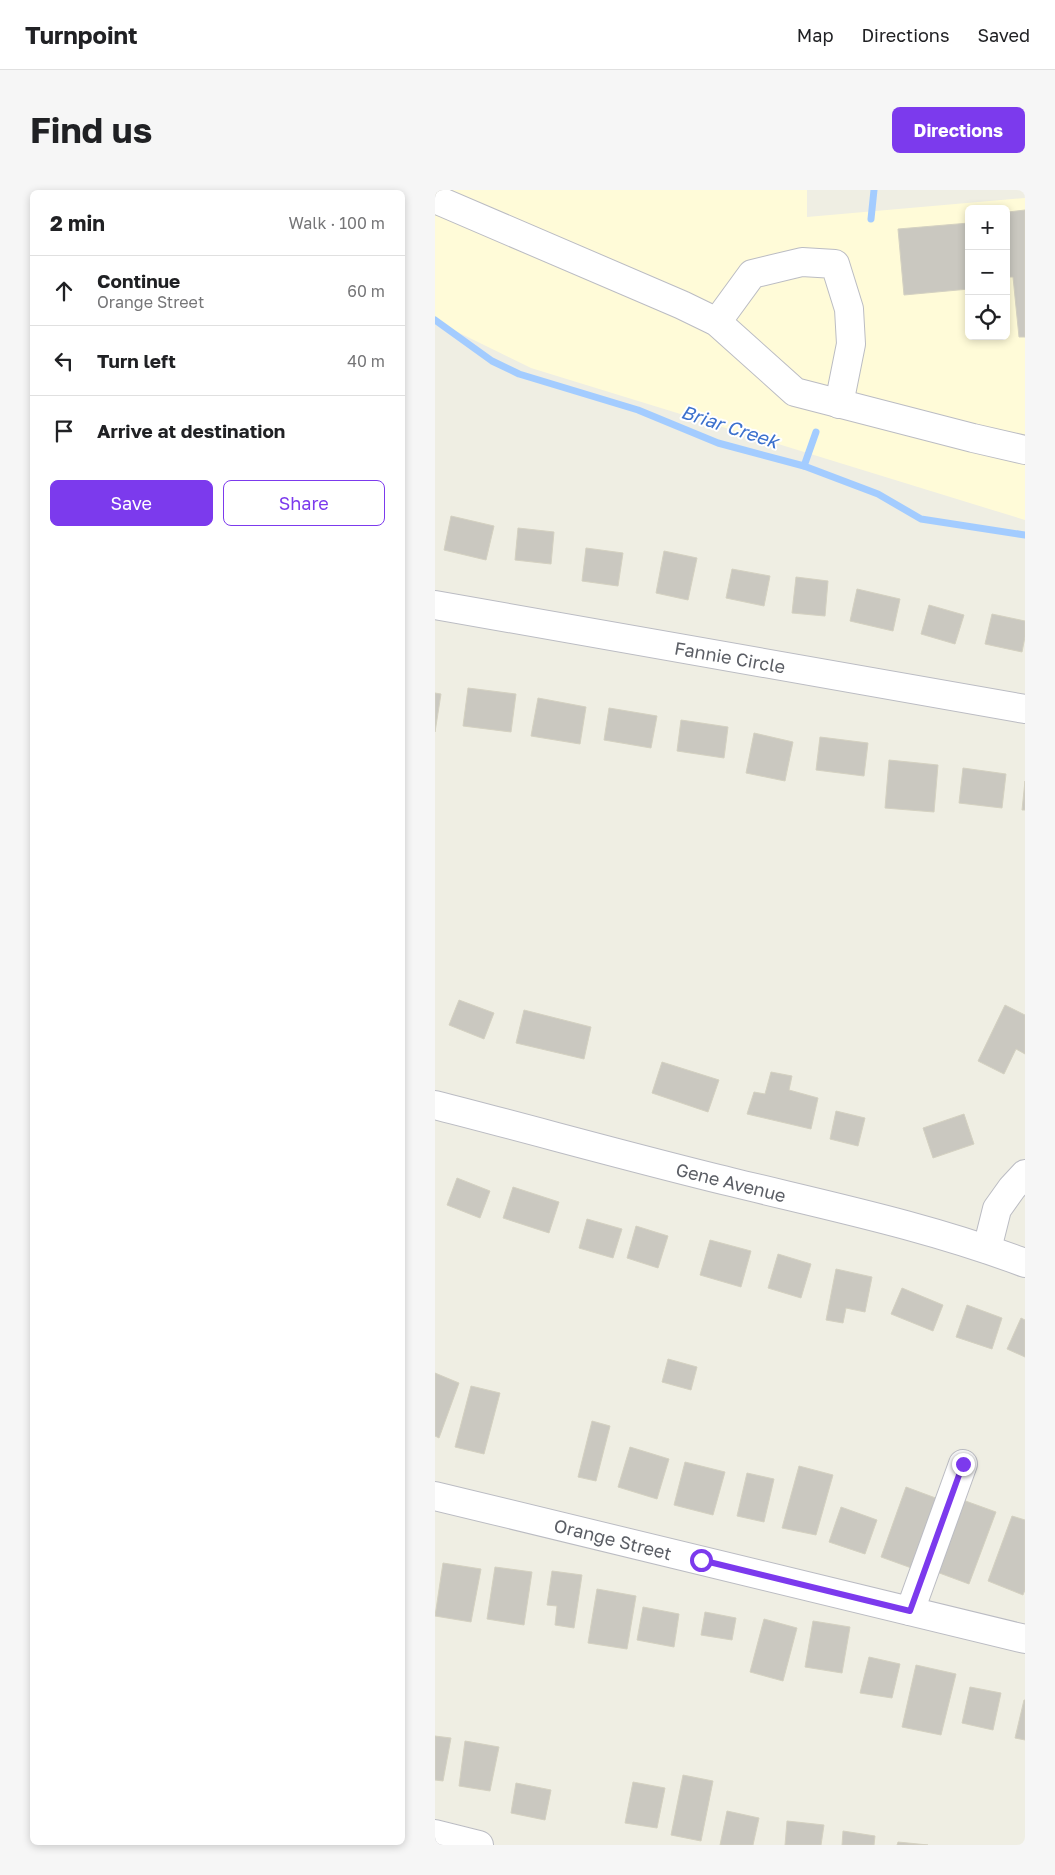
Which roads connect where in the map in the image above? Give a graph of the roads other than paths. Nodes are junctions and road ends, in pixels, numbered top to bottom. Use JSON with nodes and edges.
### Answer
{"nodes":[{"id":1,"x":435,"y":199,"type":"edge"},
{"id":2,"x":717,"y":322,"type":"junction"},
{"id":3,"x":839,"y":404,"type":"junction"},
{"id":4,"x":1025,"y":450,"type":"edge"},
{"id":5,"x":435,"y":605,"type":"edge"},
{"id":6,"x":1025,"y":710,"type":"edge"},
{"id":7,"x":435,"y":1104,"type":"edge"},
{"id":8,"x":1025,"y":1174,"type":"edge"},
{"id":9,"x":987,"y":1249,"type":"junction"},
{"id":10,"x":1025,"y":1263,"type":"edge"},
{"id":11,"x":963,"y":1464,"type":"dead end"},
{"id":12,"x":435,"y":1496,"type":"edge"},
{"id":13,"x":910,"y":1611,"type":"junction"},
{"id":14,"x":1025,"y":1639,"type":"edge"},
{"id":15,"x":435,"y":1834,"type":"edge"},
{"id":16,"x":479,"y":1845,"type":"edge"}],
"edges":[{"from":1,"to":2,"type":"street"},
{"from":2,"to":3,"type":"street"},
{"from":2,"to":3,"type":"street"},
{"from":3,"to":4,"type":"street"},
{"from":5,"to":6,"type":"street","name":"Fannie Circle"},
{"from":7,"to":9,"type":"street","name":"Gene Avenue"},
{"from":8,"to":9,"type":"street"},
{"from":9,"to":10,"type":"street","name":"Gene Avenue"},
{"from":11,"to":13,"type":"street"},
{"from":12,"to":13,"type":"street","name":"Orange Street"},
{"from":13,"to":14,"type":"street","name":"Orange Street"},
{"from":15,"to":16,"type":"street"}]}
